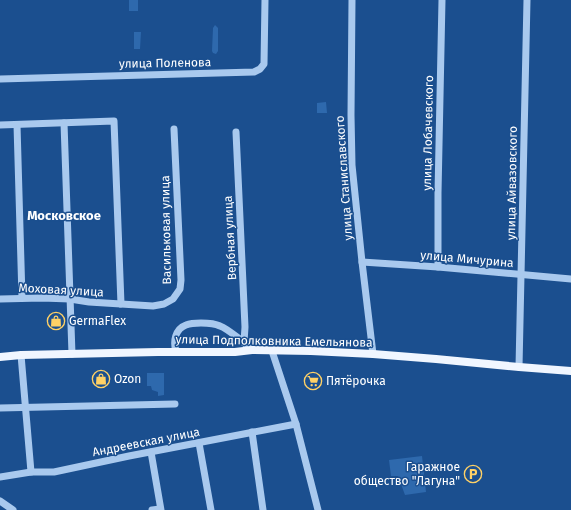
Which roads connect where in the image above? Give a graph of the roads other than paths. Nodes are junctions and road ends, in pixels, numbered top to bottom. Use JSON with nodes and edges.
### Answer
{"nodes":[{"id":1,"x":265,"y":0,"type":"edge"},
{"id":2,"x":352,"y":0,"type":"edge"},
{"id":3,"x":442,"y":0,"type":"edge"},
{"id":4,"x":527,"y":0,"type":"edge"},
{"id":5,"x":0,"y":79,"type":"edge"},
{"id":6,"x":64,"y":123,"type":"junction"},
{"id":7,"x":0,"y":125,"type":"edge"},
{"id":8,"x":17,"y":125,"type":"junction"},
{"id":9,"x":174,"y":129,"type":"dead end"},
{"id":10,"x":236,"y":132,"type":"dead end"},
{"id":11,"x":362,"y":262,"type":"junction"},
{"id":12,"x":438,"y":267,"type":"junction"},
{"id":13,"x":521,"y":275,"type":"junction"},
{"id":14,"x":571,"y":279,"type":"edge"},
{"id":15,"x":22,"y":298,"type":"junction"},
{"id":16,"x":0,"y":299,"type":"edge"},
{"id":17,"x":70,"y":299,"type":"junction"},
{"id":18,"x":121,"y":304,"type":"junction"},
{"id":19,"x":244,"y":342,"type":"junction"},
{"id":20,"x":252,"y":350,"type":"junction"},
{"id":21,"x":176,"y":351,"type":"junction"},
{"id":22,"x":272,"y":351,"type":"junction"},
{"id":23,"x":72,"y":354,"type":"junction"},
{"id":24,"x":373,"y":354,"type":"junction"},
{"id":25,"x":21,"y":355,"type":"junction"},
{"id":26,"x":0,"y":357,"type":"edge"},
{"id":27,"x":519,"y":367,"type":"junction"},
{"id":28,"x":571,"y":371,"type":"edge"},
{"id":29,"x":175,"y":404,"type":"dead end"},
{"id":30,"x":0,"y":408,"type":"edge"},
{"id":31,"x":25,"y":408,"type":"junction"},
{"id":32,"x":296,"y":424,"type":"junction"},
{"id":33,"x":252,"y":432,"type":"junction"},
{"id":34,"x":199,"y":443,"type":"junction"},
{"id":35,"x":151,"y":452,"type":"junction"},
{"id":36,"x":31,"y":472,"type":"junction"},
{"id":37,"x":0,"y":477,"type":"edge"},
{"id":38,"x":0,"y":501,"type":"edge"},
{"id":39,"x":160,"y":509,"type":"edge"},
{"id":40,"x":12,"y":510,"type":"edge"},
{"id":41,"x":152,"y":510,"type":"edge"},
{"id":42,"x":211,"y":510,"type":"edge"},
{"id":43,"x":263,"y":510,"type":"edge"},
{"id":44,"x":318,"y":510,"type":"edge"}],
"edges":[{"from":1,"to":5,"type":"street","name":"улица Поленова"},
{"from":2,"to":11,"type":"street","name":"улица Станиславского"},
{"from":3,"to":12,"type":"street","name":"улица Лобачевского"},
{"from":4,"to":13,"type":"street","name":"улица Айвазовского"},
{"from":6,"to":8,"type":"street"},
{"from":6,"to":17,"type":"street"},
{"from":6,"to":18,"type":"street"},
{"from":7,"to":8,"type":"street"},
{"from":8,"to":15,"type":"street"},
{"from":9,"to":18,"type":"street","name":"Васильковая улица"},
{"from":10,"to":19,"type":"street","name":"Вербная улица"},
{"from":11,"to":12,"type":"street","name":"улица Мичурина"},
{"from":11,"to":24,"type":"street","name":"улица Станиславского"},
{"from":12,"to":13,"type":"street","name":"улица Мичурина"},
{"from":13,"to":14,"type":"street","name":"улица Мичурина"},
{"from":13,"to":27,"type":"street","name":"улица Айвазовского"},
{"from":15,"to":16,"type":"street","name":"Моховая улица"},
{"from":15,"to":17,"type":"street","name":"Моховая улица"},
{"from":17,"to":18,"type":"street","name":"Моховая улица"},
{"from":17,"to":23,"type":"street"},
{"from":19,"to":20,"type":"street"},
{"from":19,"to":21,"type":"street"},
{"from":20,"to":21,"type":"main road","name":"улица Подполковника Емельянова"},
{"from":20,"to":22,"type":"main road","name":"улица Подполковника Емельянова"},
{"from":21,"to":23,"type":"main road","name":"улица Подполковника Емельянова"},
{"from":22,"to":24,"type":"main road","name":"улица Подполковника Емельянова"},
{"from":22,"to":32,"type":"street"},
{"from":23,"to":25,"type":"main road","name":"улица Подполковника Емельянова"},
{"from":24,"to":27,"type":"main road","name":"улица Подполковника Емельянова"},
{"from":25,"to":26,"type":"main road","name":"улица Подполковника Емельянова"},
{"from":25,"to":31,"type":"street"},
{"from":27,"to":28,"type":"main road","name":"улица Подполковника Емельянова"},
{"from":29,"to":31,"type":"street"},
{"from":30,"to":31,"type":"street"},
{"from":31,"to":36,"type":"street"},
{"from":32,"to":33,"type":"street","name":"Андреевская улица"},
{"from":32,"to":44,"type":"street"},
{"from":33,"to":34,"type":"street","name":"Андреевская улица"},
{"from":33,"to":43,"type":"street"},
{"from":34,"to":35,"type":"street","name":"Андреевская улица"},
{"from":34,"to":42,"type":"street"},
{"from":35,"to":36,"type":"street","name":"Андреевская улица"},
{"from":35,"to":39,"type":"street"},
{"from":36,"to":37,"type":"street","name":"Андреевская улица"},
{"from":38,"to":40,"type":"street"},
{"from":39,"to":41,"type":"street"}]}
